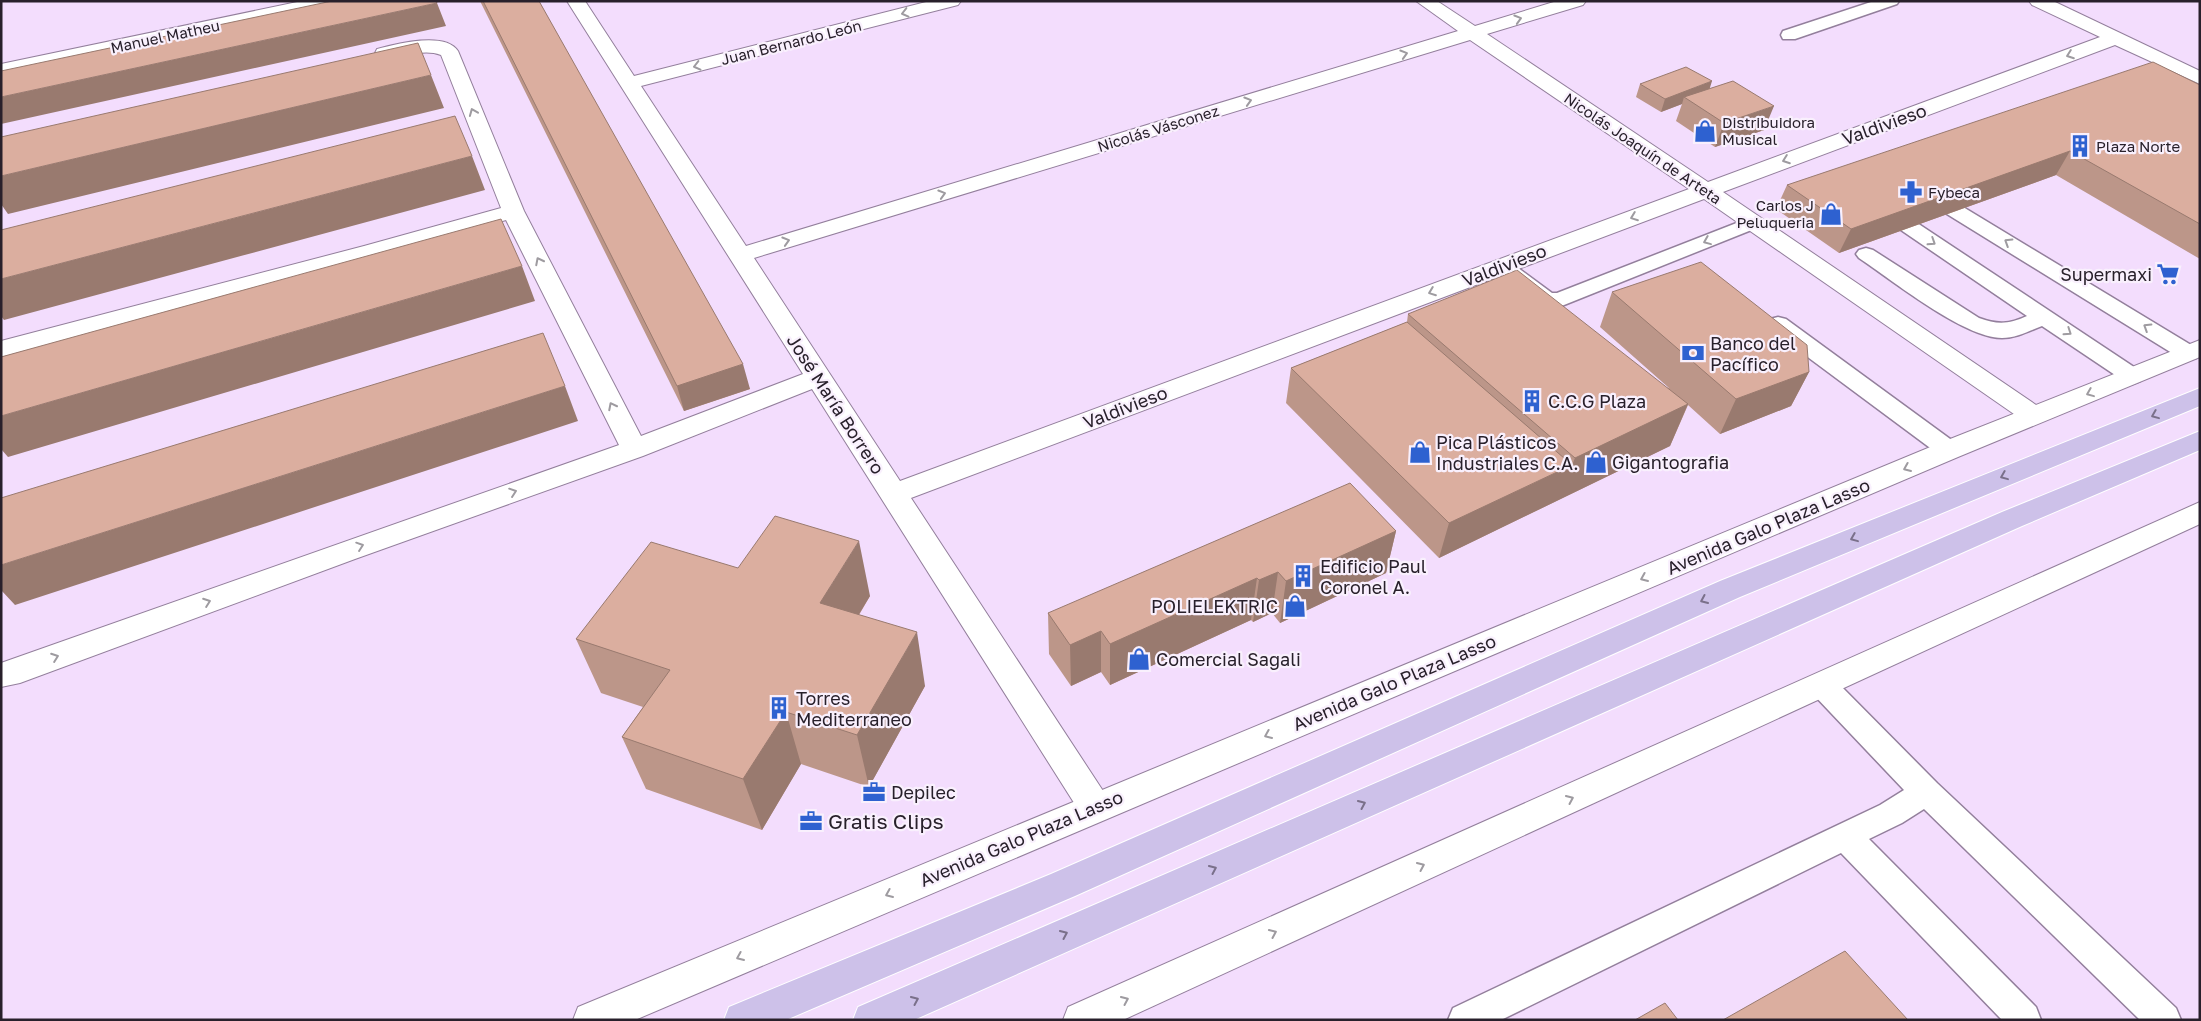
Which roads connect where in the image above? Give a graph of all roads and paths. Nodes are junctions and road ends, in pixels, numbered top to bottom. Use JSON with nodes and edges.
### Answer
{"nodes":[{"id":1,"x":328,"y":1,"type":"edge"},
{"id":2,"x":576,"y":1,"type":"edge"},
{"id":3,"x":952,"y":1,"type":"edge"},
{"id":4,"x":1425,"y":1,"type":"edge"},
{"id":5,"x":1577,"y":1,"type":"edge"},
{"id":6,"x":1891,"y":1,"type":"edge"},
{"id":7,"x":2038,"y":1,"type":"edge"},
{"id":8,"x":1471,"y":33,"type":"junction"},
{"id":9,"x":1790,"y":35,"type":"dead end"},
{"id":10,"x":2115,"y":38,"type":"junction"},
{"id":11,"x":364,"y":58,"type":"edge"},
{"id":12,"x":1,"y":70,"type":"edge"},
{"id":13,"x":2200,"y":78,"type":"edge"},
{"id":14,"x":629,"y":84,"type":"junction"},
{"id":15,"x":1705,"y":190,"type":"junction"},
{"id":16,"x":513,"y":211,"type":"junction"},
{"id":17,"x":1752,"y":222,"type":"junction"},
{"id":18,"x":1866,"y":254,"type":"dead end"},
{"id":19,"x":740,"y":255,"type":"junction"},
{"id":20,"x":1503,"y":266,"type":"junction"},
{"id":21,"x":2045,"y":316,"type":"junction"},
{"id":22,"x":1772,"y":319,"type":"edge"},
{"id":23,"x":1,"y":349,"type":"edge"},
{"id":24,"x":2194,"y":351,"type":"edge"},
{"id":25,"x":2132,"y":376,"type":"junction"},
{"id":26,"x":819,"y":378,"type":"junction"},
{"id":27,"x":2200,"y":396,"type":"edge"},
{"id":28,"x":2033,"y":415,"type":"junction"},
{"id":29,"x":2200,"y":440,"type":"edge"},
{"id":30,"x":634,"y":449,"type":"junction"},
{"id":31,"x":1949,"y":450,"type":"junction"},
{"id":32,"x":894,"y":494,"type":"junction"},
{"id":33,"x":2200,"y":512,"type":"edge"},
{"id":34,"x":1,"y":675,"type":"edge"},
{"id":35,"x":1822,"y":685,"type":"junction"},
{"id":36,"x":1926,"y":792,"type":"junction"},
{"id":37,"x":1095,"y":807,"type":"junction"},
{"id":38,"x":1845,"y":836,"type":"junction"},
{"id":39,"x":2024,"y":1019,"type":"edge"},
{"id":40,"x":591,"y":1020,"type":"edge"},
{"id":41,"x":742,"y":1020,"type":"edge"},
{"id":42,"x":871,"y":1020,"type":"edge"},
{"id":43,"x":1081,"y":1020,"type":"edge"},
{"id":44,"x":1465,"y":1020,"type":"edge"},
{"id":45,"x":2164,"y":1020,"type":"edge"}],
"edges":[{"from":1,"to":12,"type":"street","name":"Manuel Matheu"},
{"from":2,"to":14,"type":"street","name":"José María Borrero"},
{"from":3,"to":14,"type":"street","name":"Juan Bernardo León","one_way":true},
{"from":4,"to":8,"type":"street","name":"Nicolás Joaquín de Arteta"},
{"from":8,"to":5,"type":"street","name":"Nicolás Vásconez","one_way":true},
{"from":6,"to":9,"type":"lane"},
{"from":7,"to":10,"type":"street"},
{"from":8,"to":15,"type":"street","name":"Nicolás Joaquín de Arteta"},
{"from":19,"to":8,"type":"street","name":"Nicolás Vásconez","one_way":true},
{"from":10,"to":13,"type":"street"},
{"from":10,"to":15,"type":"street","name":"Valdivieso","one_way":true},
{"from":16,"to":11,"type":"street","one_way":true},
{"from":14,"to":19,"type":"street","name":"José María Borrero"},
{"from":15,"to":17,"type":"street","name":"Nicolás Joaquín de Arteta"},
{"from":15,"to":20,"type":"street","name":"Valdivieso","one_way":true},
{"from":16,"to":23,"type":"street"},
{"from":30,"to":16,"type":"street","one_way":true},
{"from":17,"to":20,"type":"lane","one_way":true},
{"from":17,"to":28,"type":"street","name":"Nicolás Joaquín de Arteta"},
{"from":18,"to":21,"type":"lane"},
{"from":19,"to":26,"type":"street","name":"José María Borrero"},
{"from":20,"to":32,"type":"street","name":"Valdivieso","one_way":true},
{"from":24,"to":21,"type":"lane","one_way":true},
{"from":21,"to":25,"type":"lane","one_way":true},
{"from":22,"to":31,"type":"lane"},
{"from":24,"to":25,"type":"street","name":"Avenida Galo Plaza Lasso"},
{"from":25,"to":28,"type":"street","name":"Avenida Galo Plaza Lasso","one_way":true},
{"from":26,"to":30,"type":"street"},
{"from":26,"to":32,"type":"street","name":"José María Borrero"},
{"from":27,"to":41,"type":"main road","one_way":true},
{"from":28,"to":31,"type":"street","name":"Avenida Galo Plaza Lasso"},
{"from":42,"to":29,"type":"main road","one_way":true},
{"from":34,"to":30,"type":"street","one_way":true},
{"from":31,"to":37,"type":"street","name":"Avenida Galo Plaza Lasso","one_way":true},
{"from":32,"to":37,"type":"street","name":"José María Borrero"},
{"from":33,"to":35,"type":"street"},
{"from":35,"to":36,"type":"lane"},
{"from":43,"to":35,"type":"street","one_way":true},
{"from":36,"to":38,"type":"lane"},
{"from":36,"to":45,"type":"lane"},
{"from":37,"to":40,"type":"street","name":"Avenida Galo Plaza Lasso","one_way":true},
{"from":38,"to":39,"type":"lane"},
{"from":38,"to":44,"type":"lane"}]}
